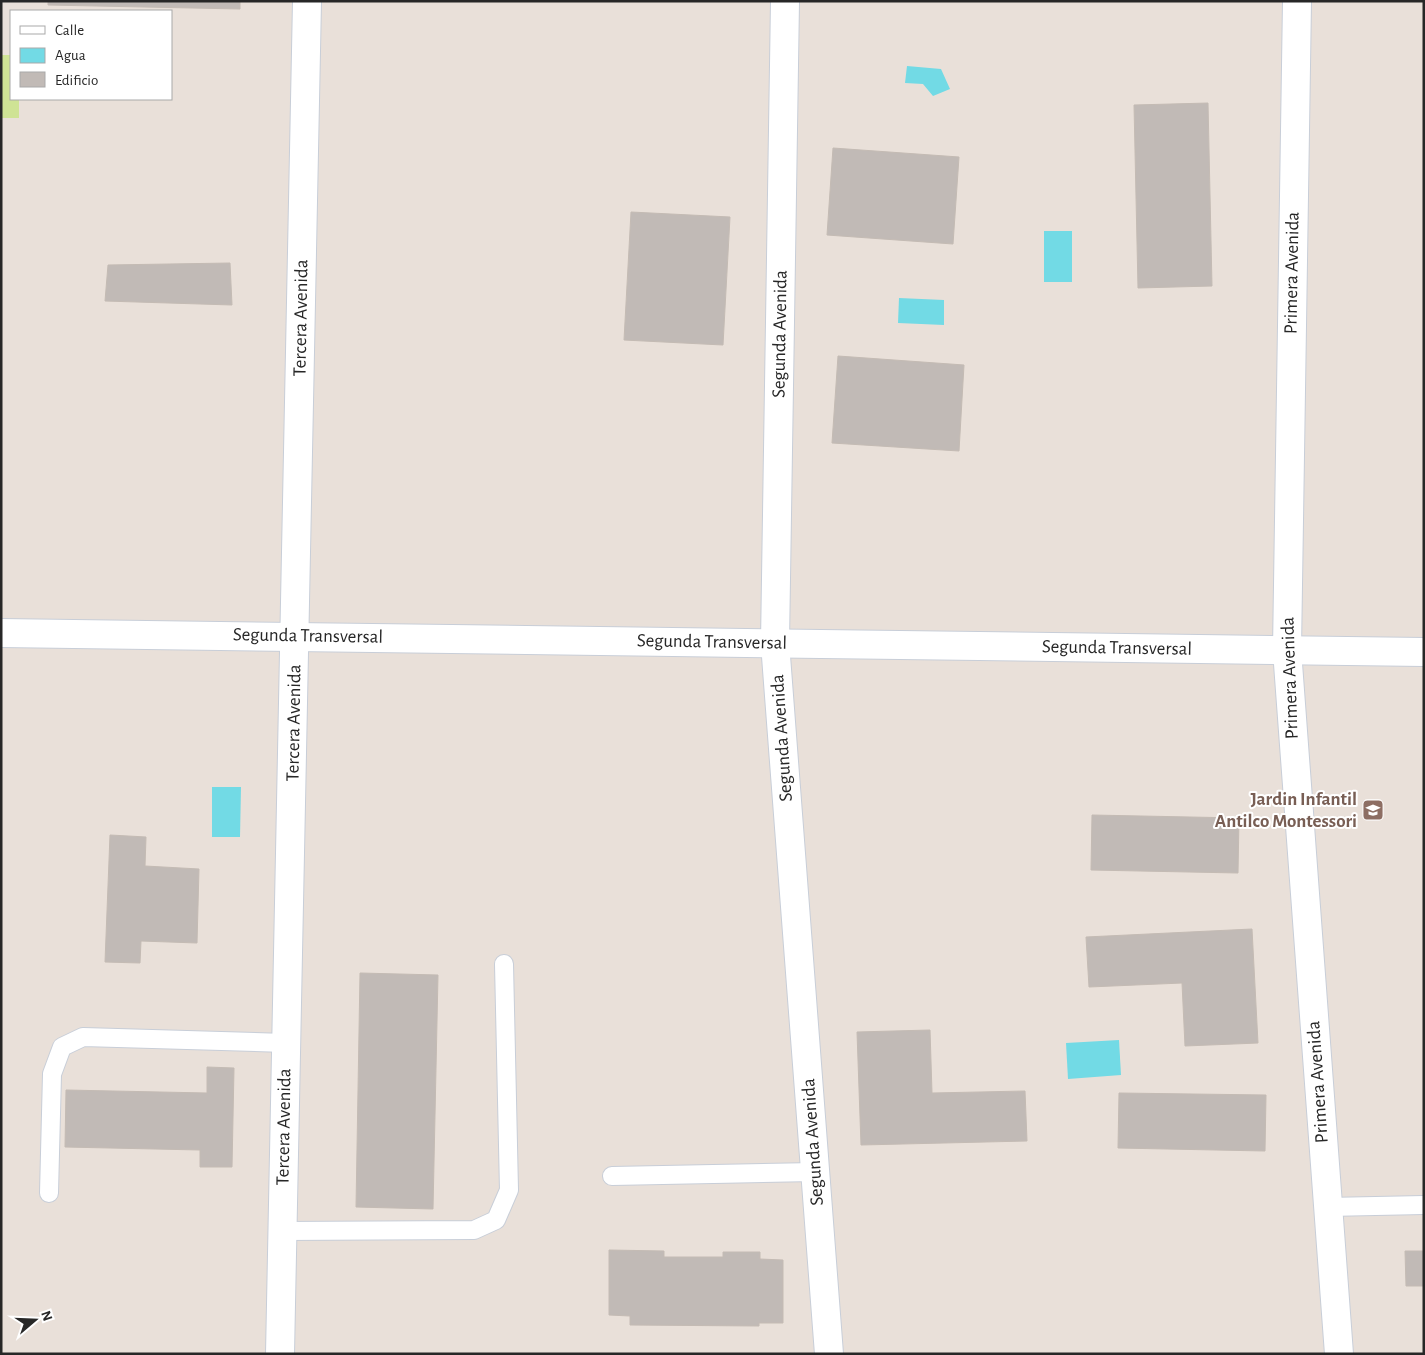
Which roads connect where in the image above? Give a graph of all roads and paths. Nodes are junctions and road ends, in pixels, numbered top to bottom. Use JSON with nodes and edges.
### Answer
{"nodes":[{"id":1,"x":307,"y":1,"type":"edge"},
{"id":2,"x":785,"y":1,"type":"edge"},
{"id":3,"x":1296,"y":1,"type":"edge"},
{"id":4,"x":1,"y":633,"type":"edge"},
{"id":5,"x":296,"y":636,"type":"junction"},
{"id":6,"x":775,"y":643,"type":"junction"},
{"id":7,"x":1287,"y":650,"type":"junction"},
{"id":8,"x":1424,"y":652,"type":"edge"},
{"id":9,"x":504,"y":964,"type":"dead end"},
{"id":10,"x":286,"y":1043,"type":"junction"},
{"id":11,"x":815,"y":1172,"type":"junction"},
{"id":12,"x":612,"y":1176,"type":"dead end"},
{"id":13,"x":49,"y":1193,"type":"dead end"},
{"id":14,"x":1424,"y":1205,"type":"edge"},
{"id":15,"x":1328,"y":1207,"type":"junction"},
{"id":16,"x":282,"y":1230,"type":"junction"},
{"id":17,"x":280,"y":1354,"type":"edge"},
{"id":18,"x":829,"y":1354,"type":"edge"},
{"id":19,"x":1339,"y":1354,"type":"edge"}],
"edges":[{"from":1,"to":5,"type":"street","name":"Tercera Avenida"},
{"from":2,"to":6,"type":"street","name":"Segunda Avenida"},
{"from":3,"to":7,"type":"street","name":"Primera Avenida"},
{"from":4,"to":5,"type":"street","name":"Segunda Transversal"},
{"from":5,"to":6,"type":"street","name":"Segunda Transversal"},
{"from":5,"to":10,"type":"street","name":"Tercera Avenida"},
{"from":6,"to":7,"type":"street","name":"Segunda Transversal"},
{"from":6,"to":11,"type":"street","name":"Segunda Avenida"},
{"from":7,"to":8,"type":"street","name":"Segunda Transversal"},
{"from":7,"to":15,"type":"street","name":"Primera Avenida"},
{"from":9,"to":16,"type":"lane"},
{"from":10,"to":13,"type":"lane"},
{"from":10,"to":16,"type":"street","name":"Tercera Avenida"},
{"from":11,"to":12,"type":"lane"},
{"from":11,"to":18,"type":"street","name":"Segunda Avenida"},
{"from":14,"to":15,"type":"lane"},
{"from":15,"to":19,"type":"street","name":"Primera Avenida"},
{"from":16,"to":17,"type":"street","name":"Tercera Avenida"}]}
